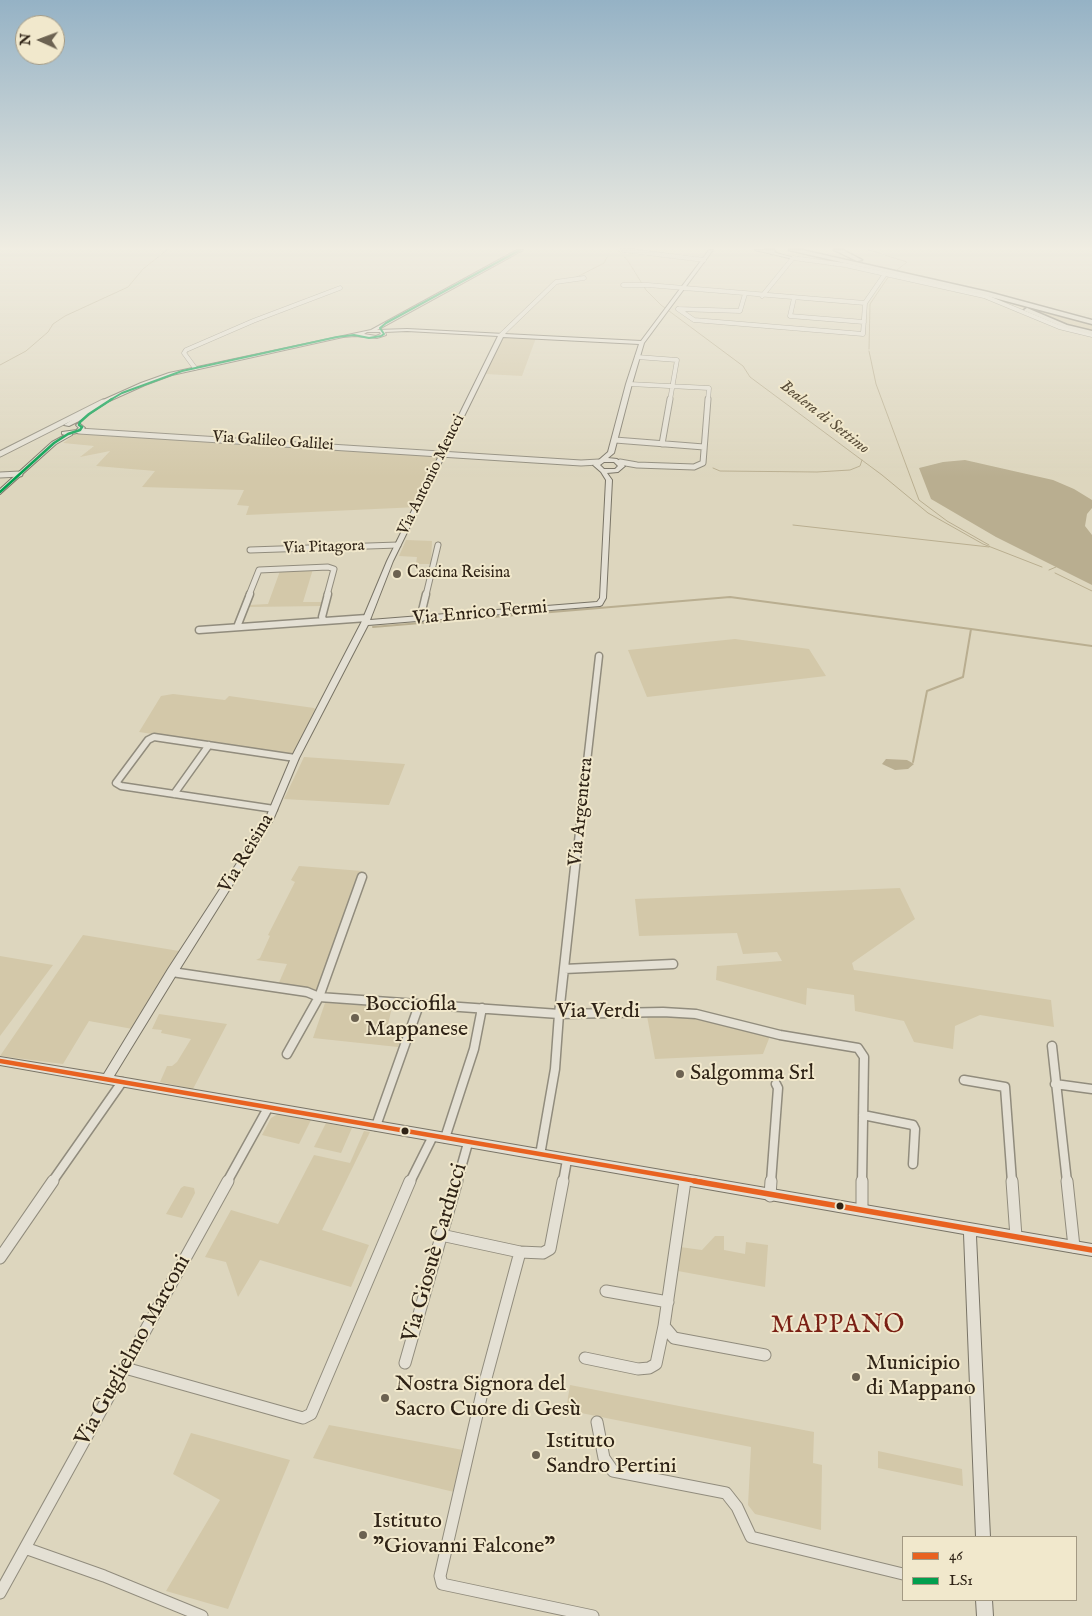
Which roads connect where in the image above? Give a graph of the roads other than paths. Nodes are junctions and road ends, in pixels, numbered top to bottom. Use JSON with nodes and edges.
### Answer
{"nodes":[{"id":1,"x":243,"y":325,"type":"edge"},
{"id":2,"x":382,"y":325,"type":"edge"},
{"id":3,"x":383,"y":325,"type":"edge"},
{"id":4,"x":511,"y":325,"type":"edge"},
{"id":5,"x":654,"y":325,"type":"edge"},
{"id":6,"x":759,"y":325,"type":"edge"},
{"id":7,"x":864,"y":325,"type":"edge"},
{"id":8,"x":1055,"y":325,"type":"edge"},
{"id":9,"x":1064,"y":325,"type":"edge"},
{"id":10,"x":373,"y":330,"type":"junction"},
{"id":11,"x":382,"y":332,"type":"junction"},
{"id":12,"x":1092,"y":334,"type":"edge"},
{"id":13,"x":362,"y":335,"type":"junction"},
{"id":14,"x":501,"y":335,"type":"junction"},
{"id":15,"x":642,"y":343,"type":"junction"},
{"id":16,"x":638,"y":357,"type":"junction"},
{"id":17,"x":195,"y":368,"type":"junction"},
{"id":18,"x":628,"y":384,"type":"junction"},
{"id":19,"x":672,"y":386,"type":"junction"},
{"id":20,"x":110,"y":398,"type":"junction"},
{"id":21,"x":103,"y":402,"type":"junction"},
{"id":22,"x":67,"y":425,"type":"junction"},
{"id":23,"x":80,"y":428,"type":"junction"},
{"id":24,"x":61,"y":433,"type":"junction"},
{"id":25,"x":70,"y":434,"type":"junction"},
{"id":26,"x":615,"y":440,"type":"junction"},
{"id":27,"x":54,"y":443,"type":"junction"},
{"id":28,"x":662,"y":444,"type":"junction"},
{"id":29,"x":704,"y":447,"type":"junction"},
{"id":30,"x":610,"y":453,"type":"junction"},
{"id":31,"x":0,"y":454,"type":"edge"},
{"id":32,"x":443,"y":454,"type":"junction"},
{"id":33,"x":600,"y":465,"type":"junction"},
{"id":34,"x":618,"y":465,"type":"junction"},
{"id":35,"x":20,"y":474,"type":"junction"},
{"id":36,"x":0,"y":475,"type":"edge"},
{"id":37,"x":609,"y":480,"type":"junction"},
{"id":38,"x":0,"y":492,"type":"edge"},
{"id":39,"x":398,"y":545,"type":"junction"},
{"id":40,"x":438,"y":545,"type":"dead end"},
{"id":41,"x":250,"y":550,"type":"dead end"},
{"id":42,"x":420,"y":619,"type":"junction"},
{"id":43,"x":324,"y":620,"type":"junction"},
{"id":44,"x":366,"y":620,"type":"junction"},
{"id":45,"x":237,"y":627,"type":"junction"},
{"id":46,"x":199,"y":630,"type":"dead end"},
{"id":47,"x":599,"y":656,"type":"dead end"},
{"id":48,"x":209,"y":745,"type":"junction"},
{"id":49,"x":295,"y":758,"type":"junction"},
{"id":50,"x":174,"y":794,"type":"junction"},
{"id":51,"x":274,"y":809,"type":"junction"},
{"id":52,"x":362,"y":877,"type":"dead end"},
{"id":53,"x":673,"y":964,"type":"dead end"},
{"id":54,"x":564,"y":969,"type":"junction"},
{"id":55,"x":172,"y":972,"type":"junction"},
{"id":56,"x":320,"y":998,"type":"junction"},
{"id":57,"x":419,"y":1005,"type":"junction"},
{"id":58,"x":482,"y":1008,"type":"junction"},
{"id":59,"x":559,"y":1014,"type":"junction"},
{"id":60,"x":1052,"y":1046,"type":"dead end"},
{"id":61,"x":287,"y":1054,"type":"dead end"},
{"id":62,"x":0,"y":1061,"type":"edge"},
{"id":63,"x":107,"y":1079,"type":"junction"},
{"id":64,"x":964,"y":1080,"type":"dead end"},
{"id":65,"x":122,"y":1082,"type":"junction"},
{"id":66,"x":776,"y":1084,"type":"dead end"},
{"id":67,"x":1055,"y":1084,"type":"junction"},
{"id":68,"x":1092,"y":1089,"type":"edge"},
{"id":69,"x":268,"y":1108,"type":"junction"},
{"id":70,"x":863,"y":1115,"type":"junction"},
{"id":71,"x":376,"y":1126,"type":"junction"},
{"id":72,"x":439,"y":1137,"type":"junction"},
{"id":73,"x":468,"y":1143,"type":"junction"},
{"id":74,"x":540,"y":1155,"type":"junction"},
{"id":75,"x":567,"y":1160,"type":"junction"},
{"id":76,"x":913,"y":1164,"type":"dead end"},
{"id":77,"x":685,"y":1180,"type":"junction"},
{"id":78,"x":770,"y":1196,"type":"junction"},
{"id":79,"x":862,"y":1210,"type":"junction"},
{"id":80,"x":970,"y":1229,"type":"junction"},
{"id":81,"x":441,"y":1235,"type":"junction"},
{"id":82,"x":1016,"y":1237,"type":"junction"},
{"id":83,"x":1074,"y":1247,"type":"junction"},
{"id":84,"x":1092,"y":1250,"type":"edge"},
{"id":85,"x":520,"y":1252,"type":"junction"},
{"id":86,"x":0,"y":1258,"type":"edge"},
{"id":87,"x":606,"y":1291,"type":"dead end"},
{"id":88,"x":668,"y":1302,"type":"junction"},
{"id":89,"x":664,"y":1326,"type":"junction"},
{"id":90,"x":765,"y":1355,"type":"dead end"},
{"id":91,"x":585,"y":1358,"type":"dead end"},
{"id":92,"x":405,"y":1363,"type":"dead end"},
{"id":93,"x":125,"y":1368,"type":"junction"},
{"id":94,"x":597,"y":1422,"type":"dead end"},
{"id":95,"x":983,"y":1536,"type":"edge"},
{"id":96,"x":26,"y":1548,"type":"junction"},
{"id":97,"x":902,"y":1574,"type":"edge"},
{"id":98,"x":0,"y":1593,"type":"edge"},
{"id":99,"x":984,"y":1601,"type":"edge"},
{"id":100,"x":202,"y":1616,"type":"edge"},
{"id":101,"x":593,"y":1616,"type":"edge"},
{"id":102,"x":985,"y":1616,"type":"edge"}],
"edges":[{"from":1,"to":17,"type":"street"},
{"from":2,"to":10,"type":"street"},
{"from":3,"to":11,"type":"street"},
{"from":4,"to":14,"type":"street"},
{"from":5,"to":15,"type":"street"},
{"from":6,"to":7,"type":"street"},
{"from":8,"to":12,"type":"street"},
{"from":9,"to":12,"type":"highway"},
{"from":10,"to":11,"type":"street"},
{"from":10,"to":13,"type":"street"},
{"from":11,"to":13,"type":"street"},
{"from":11,"to":14,"type":"street"},
{"from":13,"to":17,"type":"street"},
{"from":14,"to":15,"type":"street"},
{"from":14,"to":32,"type":"street","name":"Via Antonio Meucci"},
{"from":15,"to":16,"type":"street"},
{"from":16,"to":18,"type":"street"},
{"from":16,"to":19,"type":"street"},
{"from":17,"to":20,"type":"street"},
{"from":18,"to":19,"type":"street"},
{"from":18,"to":26,"type":"street"},
{"from":19,"to":28,"type":"street"},
{"from":19,"to":29,"type":"street"},
{"from":20,"to":21,"type":"street"},
{"from":20,"to":23,"type":"street"},
{"from":21,"to":22,"type":"street"},
{"from":21,"to":31,"type":"street"},
{"from":22,"to":23,"type":"street"},
{"from":22,"to":24,"type":"street"},
{"from":23,"to":25,"type":"street"},
{"from":23,"to":32,"type":"street","name":"Via Galileo Galilei"},
{"from":24,"to":25,"type":"street"},
{"from":24,"to":27,"type":"street"},
{"from":25,"to":27,"type":"street"},
{"from":26,"to":28,"type":"street"},
{"from":26,"to":30,"type":"street"},
{"from":27,"to":35,"type":"street"},
{"from":28,"to":29,"type":"street"},
{"from":29,"to":34,"type":"street"},
{"from":30,"to":33,"type":"street"},
{"from":30,"to":34,"type":"street"},
{"from":32,"to":33,"type":"street","name":"Via Galileo Galilei"},
{"from":32,"to":39,"type":"street","name":"Via Antonio Meucci"},
{"from":33,"to":34,"type":"street"},
{"from":33,"to":34,"type":"street"},
{"from":33,"to":37,"type":"street"},
{"from":34,"to":37,"type":"street"},
{"from":35,"to":36,"type":"street"},
{"from":35,"to":38,"type":"street"},
{"from":37,"to":42,"type":"street","name":"Via Enrico Fermi"},
{"from":39,"to":41,"type":"street","name":"Via Pitagora"},
{"from":39,"to":44,"type":"street","name":"Via Antonio Meucci"},
{"from":40,"to":42,"type":"street"},
{"from":42,"to":44,"type":"street","name":"Via Enrico Fermi"},
{"from":43,"to":44,"type":"street","name":"Via Enrico Fermi"},
{"from":43,"to":45,"type":"street","name":"Via Enrico Fermi"},
{"from":43,"to":45,"type":"street"},
{"from":44,"to":49,"type":"street","name":"Via Reisina"},
{"from":45,"to":46,"type":"street","name":"Via Enrico Fermi"},
{"from":47,"to":54,"type":"street","name":"Via Argentera"},
{"from":48,"to":49,"type":"street"},
{"from":48,"to":50,"type":"street"},
{"from":48,"to":50,"type":"street"},
{"from":49,"to":51,"type":"street","name":"Via Reisina"},
{"from":50,"to":51,"type":"street"},
{"from":51,"to":55,"type":"street","name":"Via Reisina"},
{"from":52,"to":56,"type":"street"},
{"from":53,"to":54,"type":"street"},
{"from":54,"to":59,"type":"street","name":"Via Argentera"},
{"from":55,"to":56,"type":"street","name":"Via Verdi"},
{"from":55,"to":63,"type":"street","name":"Via Reisina"},
{"from":56,"to":57,"type":"street","name":"Via Verdi"},
{"from":56,"to":61,"type":"street"},
{"from":57,"to":58,"type":"street","name":"Via Verdi"},
{"from":57,"to":71,"type":"street"},
{"from":58,"to":59,"type":"street","name":"Via Verdi"},
{"from":58,"to":72,"type":"street"},
{"from":59,"to":70,"type":"street","name":"Via Verdi"},
{"from":59,"to":74,"type":"street","name":"Via Argentera"},
{"from":60,"to":67,"type":"street"},
{"from":62,"to":63,"type":"street"},
{"from":63,"to":65,"type":"street"},
{"from":64,"to":82,"type":"street"},
{"from":65,"to":69,"type":"street"},
{"from":65,"to":86,"type":"street"},
{"from":66,"to":78,"type":"street"},
{"from":67,"to":68,"type":"street"},
{"from":67,"to":83,"type":"street"},
{"from":69,"to":71,"type":"street"},
{"from":69,"to":93,"type":"street","name":"Via Guglielmo Marconi"},
{"from":70,"to":76,"type":"street"},
{"from":70,"to":79,"type":"street","name":"Via Verdi"},
{"from":71,"to":72,"type":"street"},
{"from":72,"to":73,"type":"street"},
{"from":72,"to":93,"type":"street"},
{"from":73,"to":74,"type":"street"},
{"from":73,"to":81,"type":"street","name":"Via Giosuè Carducci"},
{"from":74,"to":75,"type":"street"},
{"from":75,"to":77,"type":"street"},
{"from":75,"to":85,"type":"street"},
{"from":77,"to":78,"type":"street"},
{"from":77,"to":88,"type":"street"},
{"from":78,"to":79,"type":"street"},
{"from":79,"to":80,"type":"street"},
{"from":80,"to":82,"type":"street"},
{"from":80,"to":95,"type":"street"},
{"from":81,"to":85,"type":"street"},
{"from":81,"to":92,"type":"street","name":"Via Giosuè Carducci"},
{"from":82,"to":83,"type":"street"},
{"from":83,"to":84,"type":"street"},
{"from":85,"to":101,"type":"street"},
{"from":87,"to":88,"type":"street"},
{"from":88,"to":89,"type":"street"},
{"from":89,"to":90,"type":"street"},
{"from":89,"to":91,"type":"street"},
{"from":93,"to":96,"type":"street","name":"Via Guglielmo Marconi"},
{"from":94,"to":97,"type":"street"},
{"from":96,"to":98,"type":"street","name":"Via Guglielmo Marconi"},
{"from":96,"to":100,"type":"street"},
{"from":99,"to":102,"type":"street"}]}
